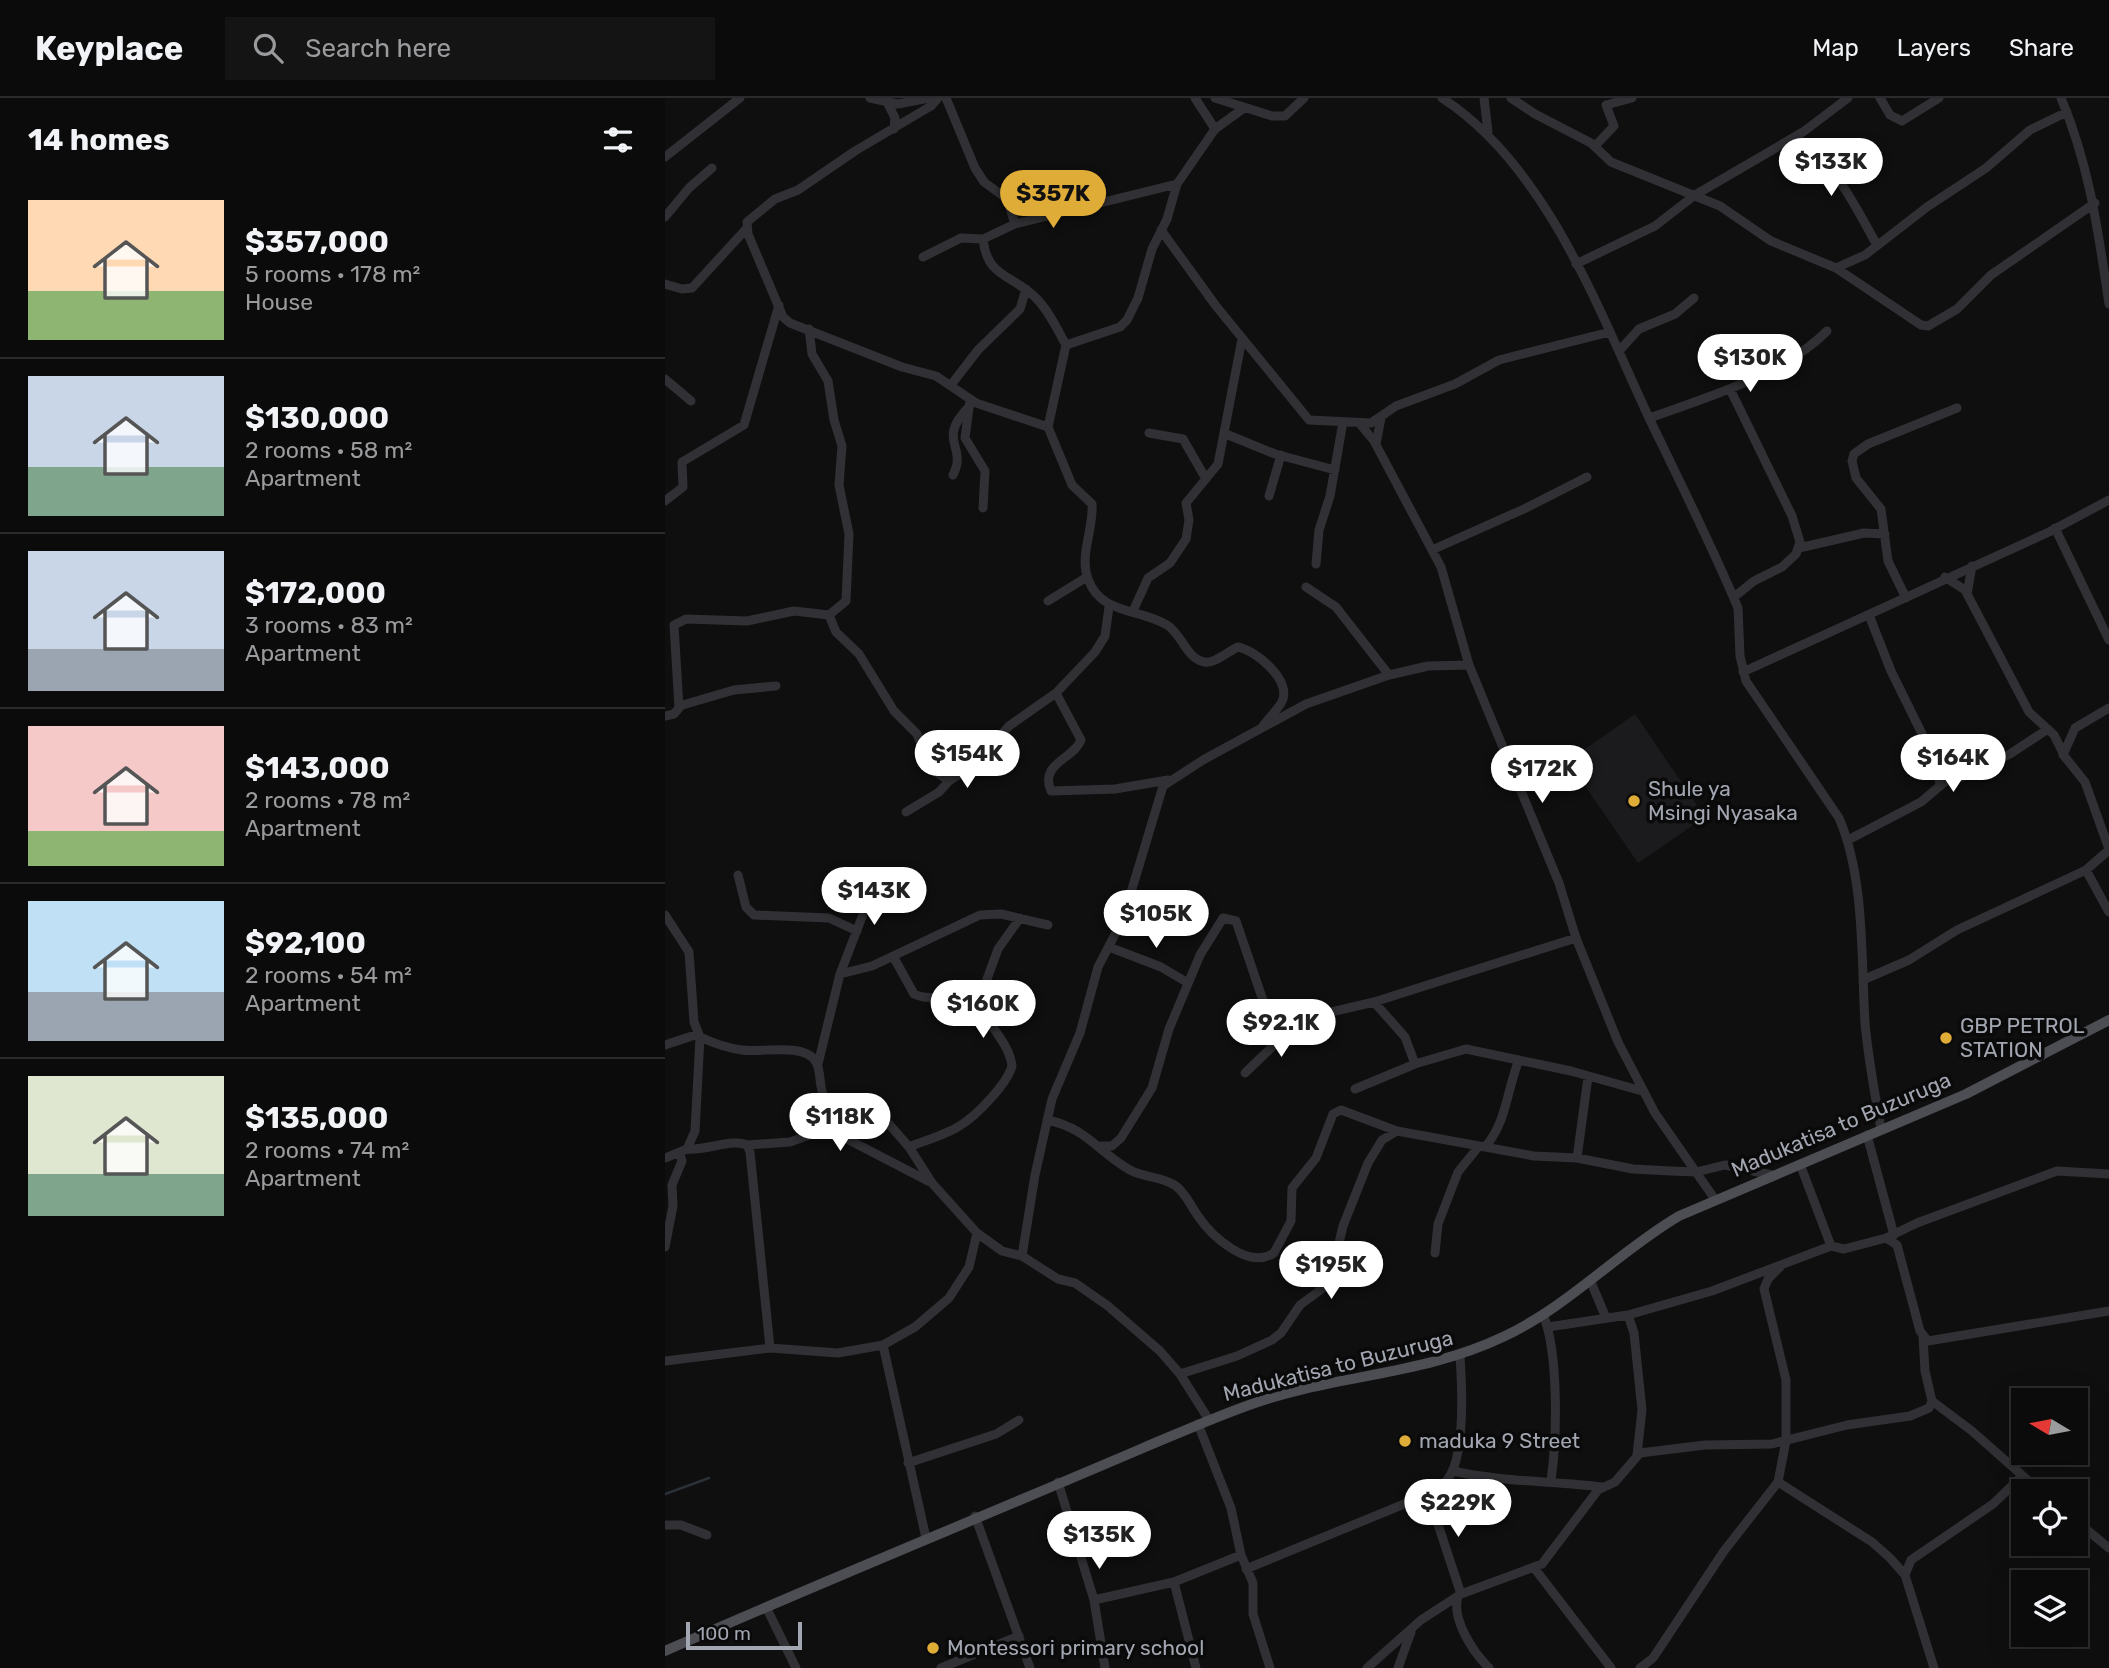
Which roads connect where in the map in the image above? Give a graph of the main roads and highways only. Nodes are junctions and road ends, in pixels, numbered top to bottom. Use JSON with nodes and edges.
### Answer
{"nodes":[{"id":1,"x":2109,"y":1020,"type":"edge"},
{"id":2,"x":665,"y":1651,"type":"edge"}],
"edges":[{"from":1,"to":2,"type":"main road","name":"Madukatisa to Buzuruga"}]}
